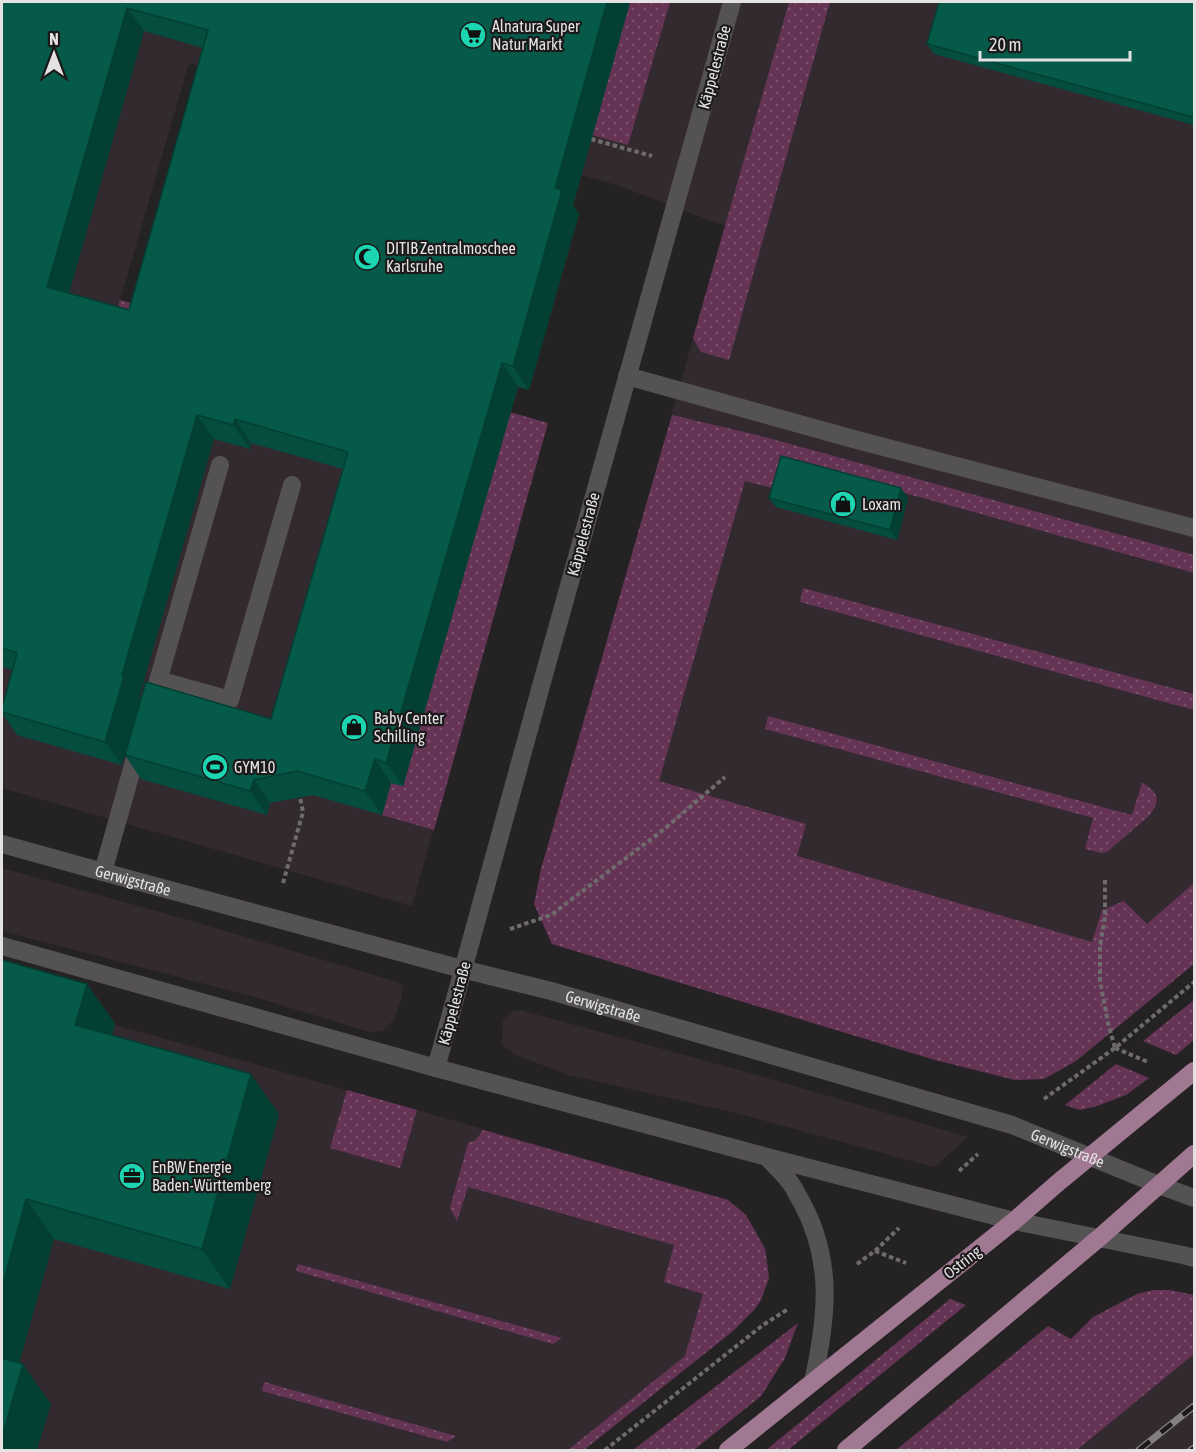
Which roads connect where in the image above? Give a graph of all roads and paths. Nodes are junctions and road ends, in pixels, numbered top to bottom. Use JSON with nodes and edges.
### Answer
{"nodes":[{"id":1,"x":732,"y":2,"type":"edge"},
{"id":2,"x":591,"y":139,"type":"dead end"},
{"id":3,"x":687,"y":166,"type":"junction"},
{"id":4,"x":627,"y":376,"type":"junction"},
{"id":5,"x":220,"y":465,"type":"dead end"},
{"id":6,"x":292,"y":485,"type":"dead end"},
{"id":7,"x":1194,"y":528,"type":"edge"},
{"id":8,"x":158,"y":680,"type":"junction"},
{"id":9,"x":726,"y":777,"type":"dead end"},
{"id":10,"x":300,"y":797,"type":"edge"},
{"id":11,"x":2,"y":844,"type":"edge"},
{"id":12,"x":103,"y":872,"type":"junction"},
{"id":13,"x":1105,"y":880,"type":"dead end"},
{"id":14,"x":273,"y":918,"type":"junction"},
{"id":15,"x":470,"y":943,"type":"junction"},
{"id":16,"x":2,"y":946,"type":"edge"},
{"id":17,"x":462,"y":969,"type":"junction"},
{"id":18,"x":1194,"y":982,"type":"edge"},
{"id":19,"x":1115,"y":1048,"type":"junction"},
{"id":20,"x":436,"y":1068,"type":"junction"},
{"id":21,"x":1194,"y":1071,"type":"edge"},
{"id":22,"x":1012,"y":1125,"type":"junction"},
{"id":23,"x":1194,"y":1154,"type":"edge"},
{"id":24,"x":767,"y":1157,"type":"junction"},
{"id":25,"x":1091,"y":1157,"type":"junction"},
{"id":26,"x":1159,"y":1185,"type":"junction"},
{"id":27,"x":1194,"y":1198,"type":"edge"},
{"id":28,"x":928,"y":1200,"type":"junction"},
{"id":29,"x":1014,"y":1221,"type":"junction"},
{"id":30,"x":1099,"y":1238,"type":"junction"},
{"id":31,"x":1194,"y":1258,"type":"edge"},
{"id":32,"x":825,"y":1286,"type":"junction"},
{"id":33,"x":813,"y":1382,"type":"junction"},
{"id":34,"x":604,"y":1450,"type":"edge"},
{"id":35,"x":728,"y":1450,"type":"edge"},
{"id":36,"x":846,"y":1450,"type":"edge"}],
"edges":[{"from":1,"to":3,"type":"street","name":"Käppelestraße"},
{"from":2,"to":3,"type":"path"},
{"from":3,"to":4,"type":"street","name":"Käppelestraße"},
{"from":4,"to":7,"type":"street"},
{"from":4,"to":15,"type":"street","name":"Käppelestraße"},
{"from":5,"to":8,"type":"street"},
{"from":6,"to":8,"type":"street"},
{"from":8,"to":12,"type":"street"},
{"from":9,"to":15,"type":"path"},
{"from":10,"to":14,"type":"path"},
{"from":11,"to":12,"type":"street","name":"Gerwigstraße"},
{"from":12,"to":14,"type":"street","name":"Gerwigstraße"},
{"from":13,"to":19,"type":"path"},
{"from":14,"to":17,"type":"street","name":"Gerwigstraße"},
{"from":15,"to":17,"type":"street","name":"Käppelestraße"},
{"from":16,"to":20,"type":"street"},
{"from":17,"to":20,"type":"street","name":"Käppelestraße"},
{"from":17,"to":22,"type":"street","name":"Gerwigstraße"},
{"from":18,"to":19,"type":"path"},
{"from":19,"to":22,"type":"path"},
{"from":20,"to":24,"type":"street"},
{"from":21,"to":25,"type":"main road","name":"Ostring"},
{"from":22,"to":25,"type":"street","name":"Gerwigstraße"},
{"from":22,"to":28,"type":"path"},
{"from":23,"to":26,"type":"main road"},
{"from":24,"to":28,"type":"street"},
{"from":24,"to":32,"type":"street"},
{"from":25,"to":26,"type":"street","name":"Gerwigstraße"},
{"from":25,"to":29,"type":"main road","name":"Ostring"},
{"from":26,"to":27,"type":"street","name":"Gerwigstraße"},
{"from":26,"to":30,"type":"main road"},
{"from":28,"to":29,"type":"street"},
{"from":28,"to":32,"type":"path"},
{"from":29,"to":30,"type":"street"},
{"from":29,"to":33,"type":"main road","name":"Ostring"},
{"from":30,"to":31,"type":"street"},
{"from":30,"to":36,"type":"main road"},
{"from":32,"to":33,"type":"street"},
{"from":32,"to":34,"type":"path"},
{"from":33,"to":35,"type":"main road","name":"Ostring"}]}
